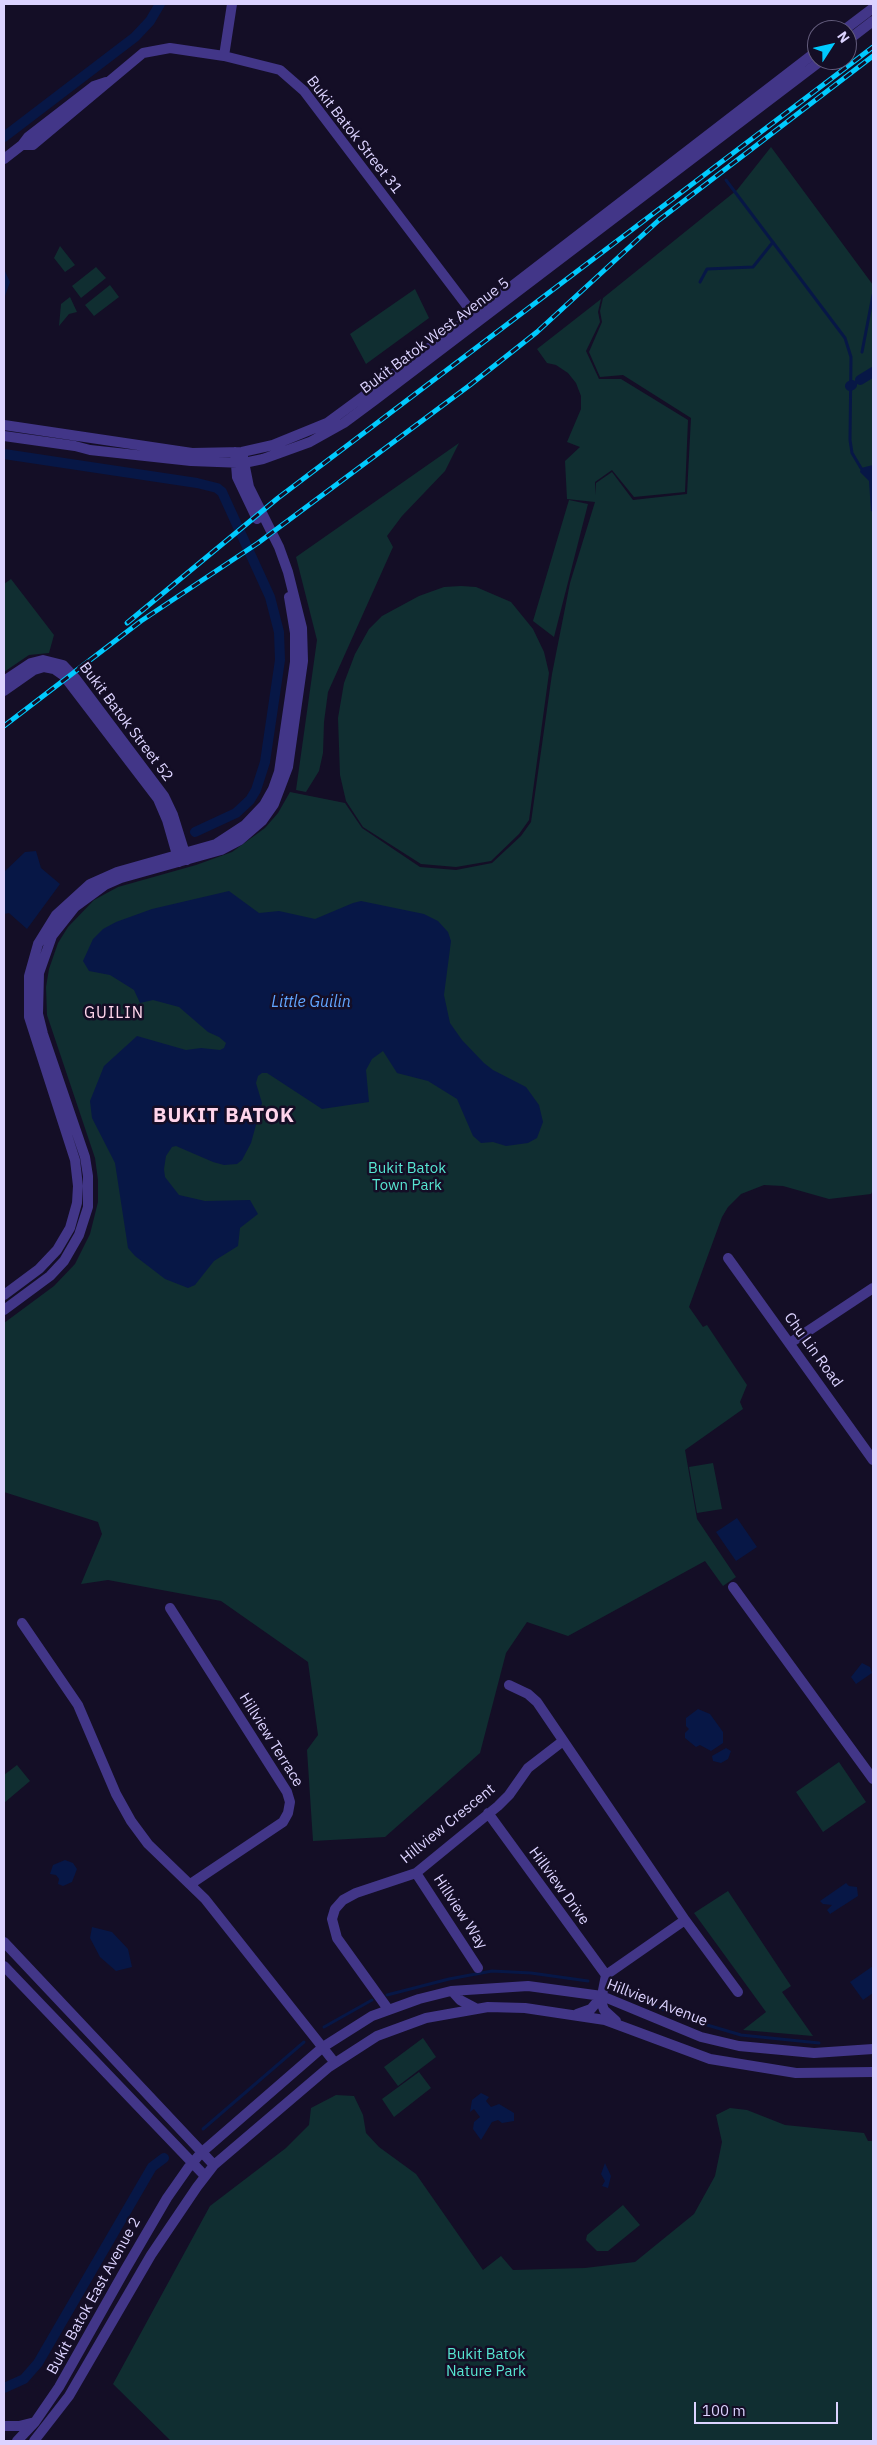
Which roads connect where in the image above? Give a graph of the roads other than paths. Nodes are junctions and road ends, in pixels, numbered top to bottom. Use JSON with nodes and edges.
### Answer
{"nodes":[{"id":1,"x":232,"y":4,"type":"edge"},
{"id":2,"x":873,"y":8,"type":"edge"},
{"id":3,"x":857,"y":20,"type":"edge"},
{"id":4,"x":873,"y":21,"type":"edge"},
{"id":5,"x":857,"y":33,"type":"edge"},
{"id":6,"x":224,"y":56,"type":"junction"},
{"id":7,"x":807,"y":59,"type":"edge"},
{"id":8,"x":809,"y":70,"type":"edge"},
{"id":9,"x":4,"y":159,"type":"edge"},
{"id":10,"x":477,"y":318,"type":"junction"},
{"id":11,"x":4,"y":425,"type":"edge"},
{"id":12,"x":4,"y":436,"type":"edge"},
{"id":13,"x":239,"y":452,"type":"junction"},
{"id":14,"x":240,"y":463,"type":"junction"},
{"id":15,"x":4,"y":682,"type":"edge"},
{"id":16,"x":4,"y":690,"type":"edge"},
{"id":17,"x":182,"y":858,"type":"junction"},
{"id":18,"x":728,"y":1258,"type":"dead end"},
{"id":19,"x":873,"y":1288,"type":"edge"},
{"id":20,"x":4,"y":1295,"type":"edge"},
{"id":21,"x":4,"y":1310,"type":"edge"},
{"id":22,"x":790,"y":1343,"type":"junction"},
{"id":23,"x":873,"y":1460,"type":"edge"},
{"id":24,"x":733,"y":1587,"type":"dead end"},
{"id":25,"x":170,"y":1608,"type":"dead end"},
{"id":26,"x":22,"y":1624,"type":"dead end"},
{"id":27,"x":509,"y":1685,"type":"dead end"},
{"id":28,"x":563,"y":1741,"type":"junction"},
{"id":29,"x":873,"y":1780,"type":"edge"},
{"id":30,"x":488,"y":1813,"type":"junction"},
{"id":31,"x":416,"y":1873,"type":"junction"},
{"id":32,"x":192,"y":1884,"type":"junction"},
{"id":33,"x":686,"y":1920,"type":"junction"},
{"id":34,"x":4,"y":1942,"type":"edge"},
{"id":35,"x":4,"y":1966,"type":"edge"},
{"id":36,"x":478,"y":1968,"type":"dead end"},
{"id":37,"x":606,"y":1975,"type":"junction"},
{"id":38,"x":452,"y":1991,"type":"junction"},
{"id":39,"x":738,"y":1992,"type":"dead end"},
{"id":40,"x":602,"y":1996,"type":"junction"},
{"id":41,"x":388,"y":2009,"type":"junction"},
{"id":42,"x":477,"y":2009,"type":"junction"},
{"id":43,"x":576,"y":2014,"type":"junction"},
{"id":44,"x":620,"y":2024,"type":"junction"},
{"id":45,"x":323,"y":2047,"type":"junction"},
{"id":46,"x":873,"y":2049,"type":"edge"},
{"id":47,"x":335,"y":2063,"type":"junction"},
{"id":48,"x":873,"y":2072,"type":"edge"},
{"id":49,"x":202,"y":2153,"type":"junction"},
{"id":50,"x":192,"y":2163,"type":"junction"},
{"id":51,"x":214,"y":2165,"type":"junction"},
{"id":52,"x":205,"y":2176,"type":"junction"},
{"id":53,"x":35,"y":2422,"type":"junction"},
{"id":54,"x":4,"y":2426,"type":"edge"},
{"id":55,"x":17,"y":2441,"type":"edge"},
{"id":56,"x":34,"y":2441,"type":"edge"}],
"edges":[{"from":1,"to":6,"type":"street"},
{"from":2,"to":3,"type":"street"},
{"from":4,"to":5,"type":"street"},
{"from":6,"to":9,"type":"street","name":"Bukit Batok Street 31"},
{"from":6,"to":10,"type":"street","name":"Bukit Batok Street 31"},
{"from":7,"to":10,"type":"street","name":"Bukit Batok West Avenue 5"},
{"from":8,"to":10,"type":"street","name":"Bukit Batok West Avenue 5"},
{"from":10,"to":13,"type":"street","name":"Bukit Batok West Avenue 5"},
{"from":10,"to":14,"type":"street","name":"Bukit Batok West Avenue 5"},
{"from":11,"to":13,"type":"street","name":"Bukit Batok West Avenue 5"},
{"from":12,"to":14,"type":"street","name":"Bukit Batok West Avenue 5"},
{"from":13,"to":14,"type":"street"},
{"from":14,"to":17,"type":"street"},
{"from":15,"to":17,"type":"street","name":"Bukit Batok Street 52"},
{"from":16,"to":17,"type":"street","name":"Bukit Batok Street 52"},
{"from":17,"to":20,"type":"street"},
{"from":17,"to":21,"type":"street"},
{"from":18,"to":22,"type":"street","name":"Chu Lin Road"},
{"from":19,"to":22,"type":"street"},
{"from":22,"to":23,"type":"street","name":"Chu Lin Road"},
{"from":24,"to":29,"type":"street"},
{"from":25,"to":32,"type":"street","name":"Hillview Terrace"},
{"from":26,"to":32,"type":"street"},
{"from":27,"to":28,"type":"street"},
{"from":28,"to":30,"type":"street","name":"Hillview Crescent"},
{"from":28,"to":33,"type":"street"},
{"from":30,"to":31,"type":"street","name":"Hillview Crescent"},
{"from":30,"to":37,"type":"street","name":"Hillview Drive"},
{"from":31,"to":36,"type":"street","name":"Hillview Way"},
{"from":31,"to":41,"type":"street","name":"Hillview Crescent"},
{"from":32,"to":45,"type":"street"},
{"from":33,"to":37,"type":"street"},
{"from":33,"to":39,"type":"street"},
{"from":34,"to":49,"type":"street"},
{"from":35,"to":50,"type":"street"},
{"from":37,"to":40,"type":"street"},
{"from":38,"to":40,"type":"street","name":"Hillview Avenue"},
{"from":38,"to":41,"type":"street","name":"Hillview Avenue"},
{"from":38,"to":42,"type":"street"},
{"from":40,"to":43,"type":"street"},
{"from":40,"to":44,"type":"street"},
{"from":40,"to":46,"type":"street","name":"Hillview Avenue"},
{"from":41,"to":45,"type":"street","name":"Hillview Avenue"},
{"from":42,"to":43,"type":"street"},
{"from":42,"to":47,"type":"street"},
{"from":43,"to":44,"type":"street"},
{"from":44,"to":48,"type":"street"},
{"from":45,"to":47,"type":"street"},
{"from":45,"to":49,"type":"street","name":"Bukit Batok East Avenue 2"},
{"from":47,"to":51,"type":"street","name":"Bukit Batok East Avenue 2"},
{"from":49,"to":50,"type":"street","name":"Bukit Batok East Avenue 2"},
{"from":49,"to":51,"type":"street"},
{"from":50,"to":52,"type":"street"},
{"from":50,"to":53,"type":"street","name":"Bukit Batok East Avenue 2"},
{"from":51,"to":52,"type":"street","name":"Bukit Batok East Avenue 2"},
{"from":52,"to":56,"type":"street","name":"Bukit Batok East Avenue 2"},
{"from":53,"to":54,"type":"street"},
{"from":53,"to":55,"type":"street","name":"Bukit Batok East Avenue 2"}]}
